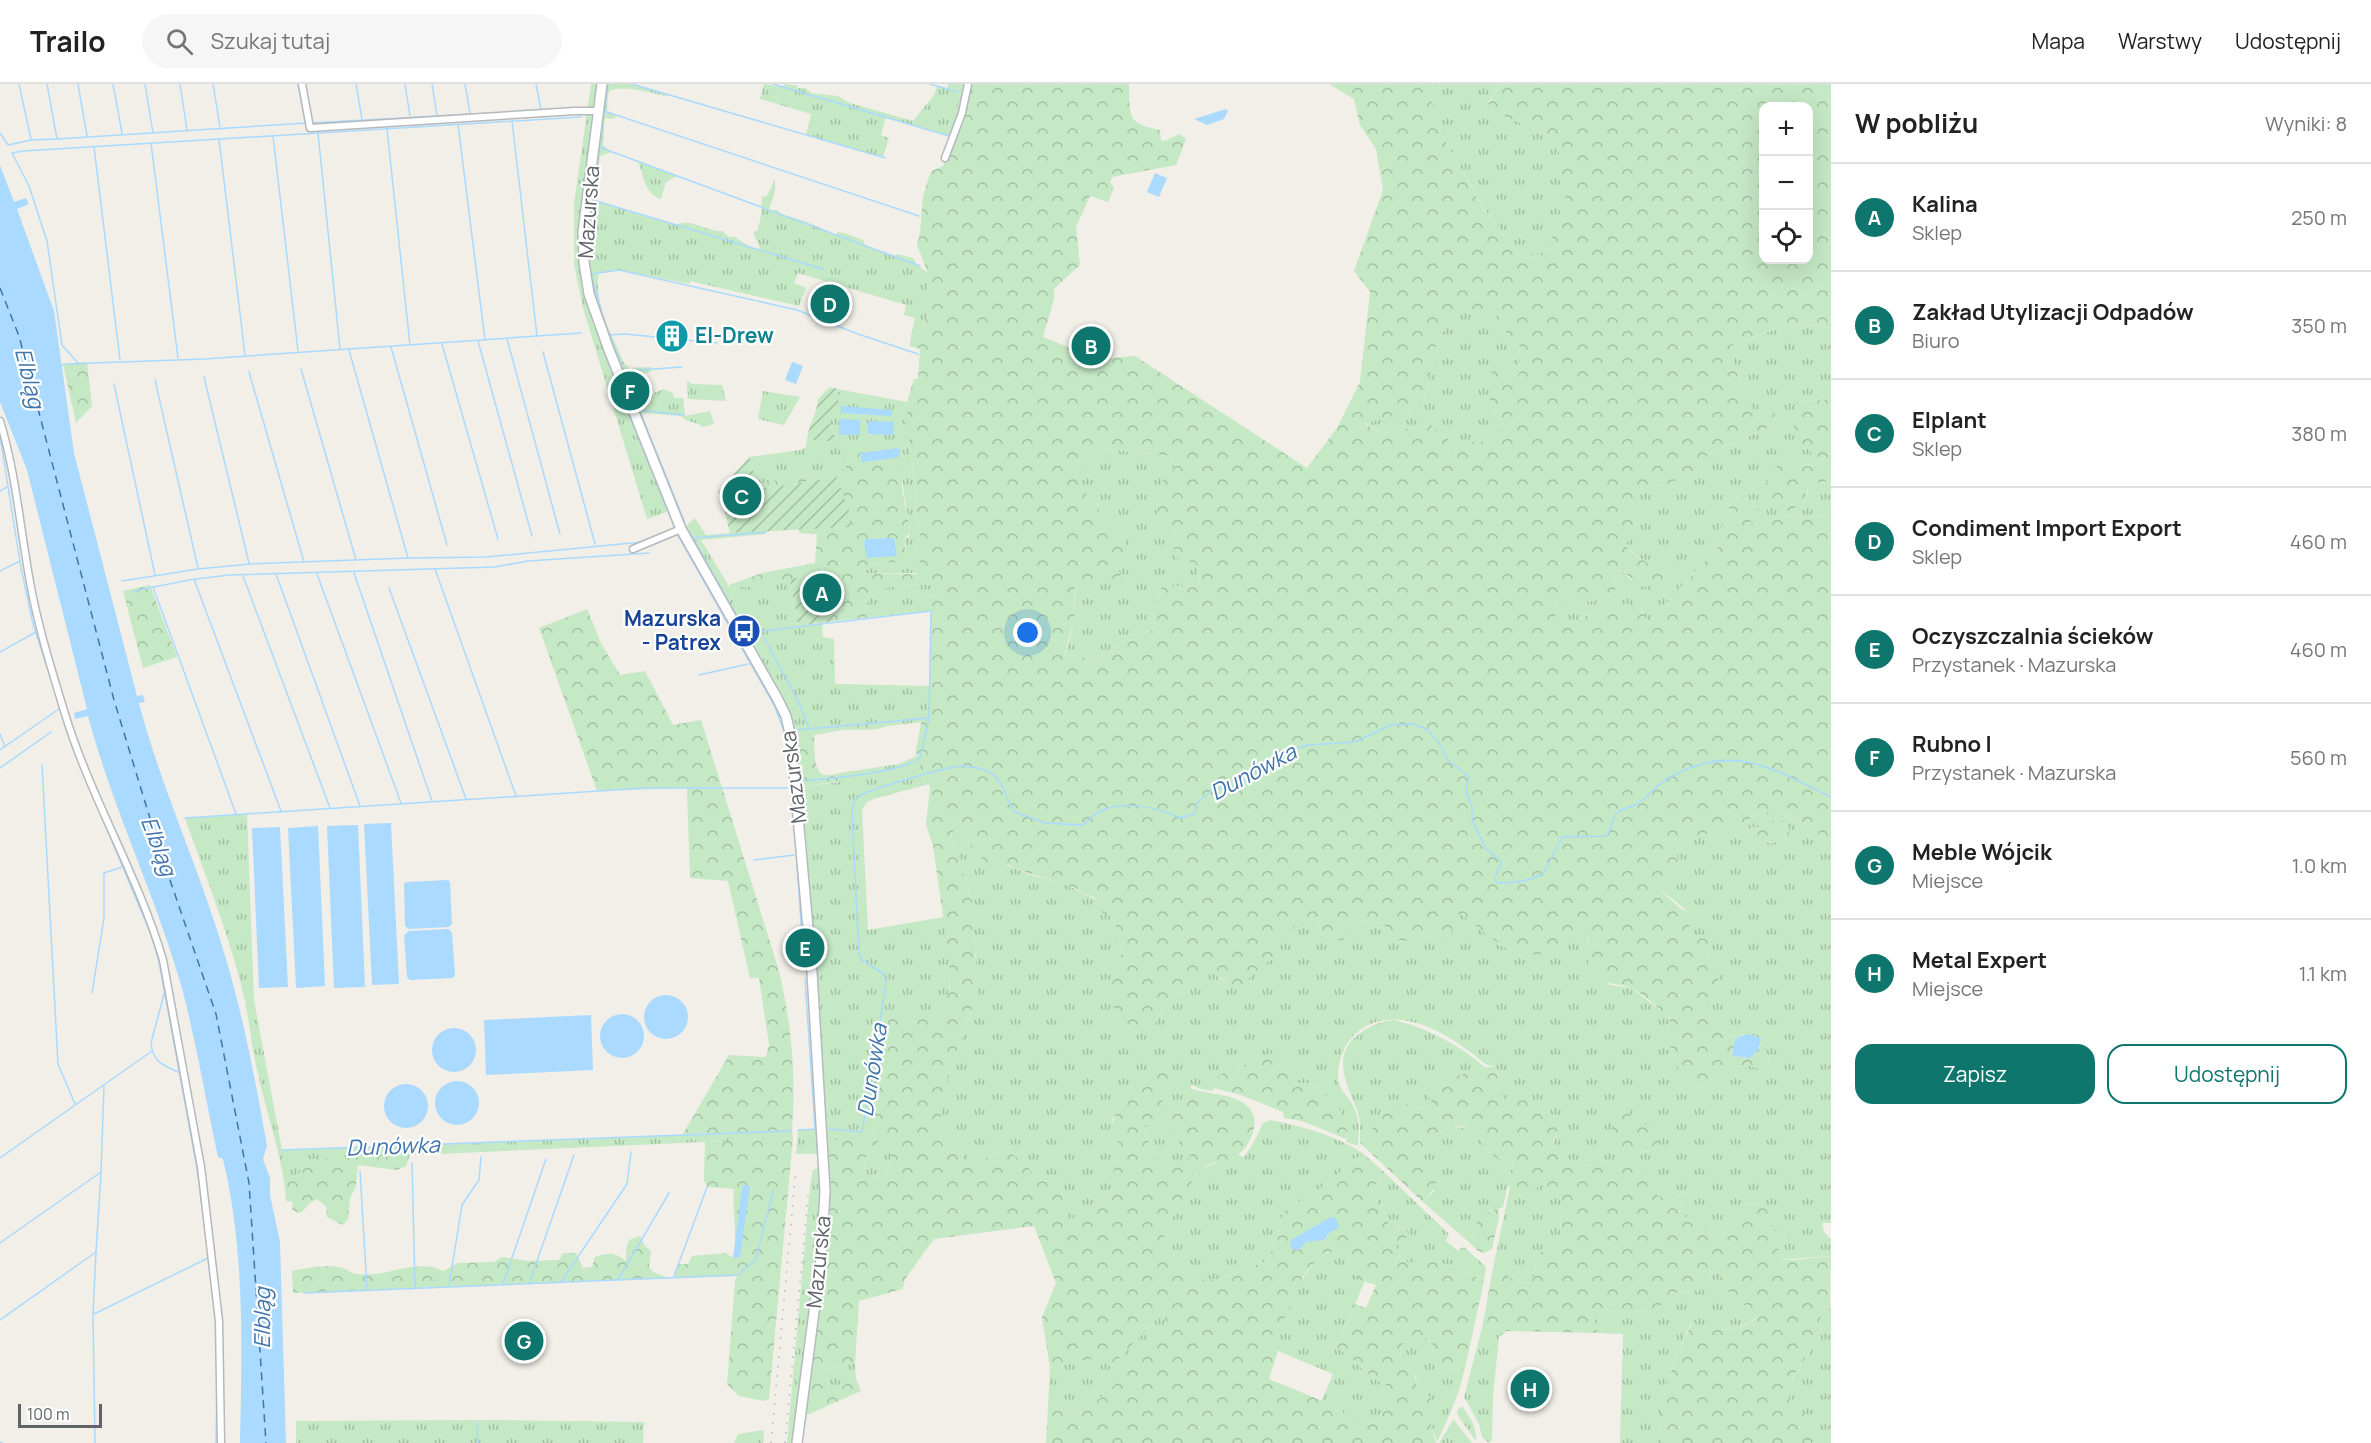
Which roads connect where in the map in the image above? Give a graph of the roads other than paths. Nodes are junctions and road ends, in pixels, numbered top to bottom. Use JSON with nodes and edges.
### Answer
{"nodes":[{"id":1,"x":302,"y":84,"type":"edge"},
{"id":2,"x":602,"y":84,"type":"edge"},
{"id":3,"x":968,"y":84,"type":"edge"},
{"id":4,"x":598,"y":111,"type":"junction"},
{"id":5,"x":945,"y":158,"type":"dead end"},
{"id":6,"x":0,"y":421,"type":"edge"},
{"id":7,"x":681,"y":529,"type":"junction"},
{"id":8,"x":633,"y":549,"type":"dead end"},
{"id":9,"x":221,"y":1443,"type":"edge"},
{"id":10,"x":797,"y":1443,"type":"edge"}],
"edges":[{"from":1,"to":4,"type":"street"},
{"from":2,"to":4,"type":"main road","name":"Mazurska"},
{"from":3,"to":5,"type":"street"},
{"from":4,"to":7,"type":"main road","name":"Mazurska"},
{"from":6,"to":9,"type":"street"},
{"from":7,"to":8,"type":"street"},
{"from":7,"to":10,"type":"main road","name":"Mazurska"}]}
